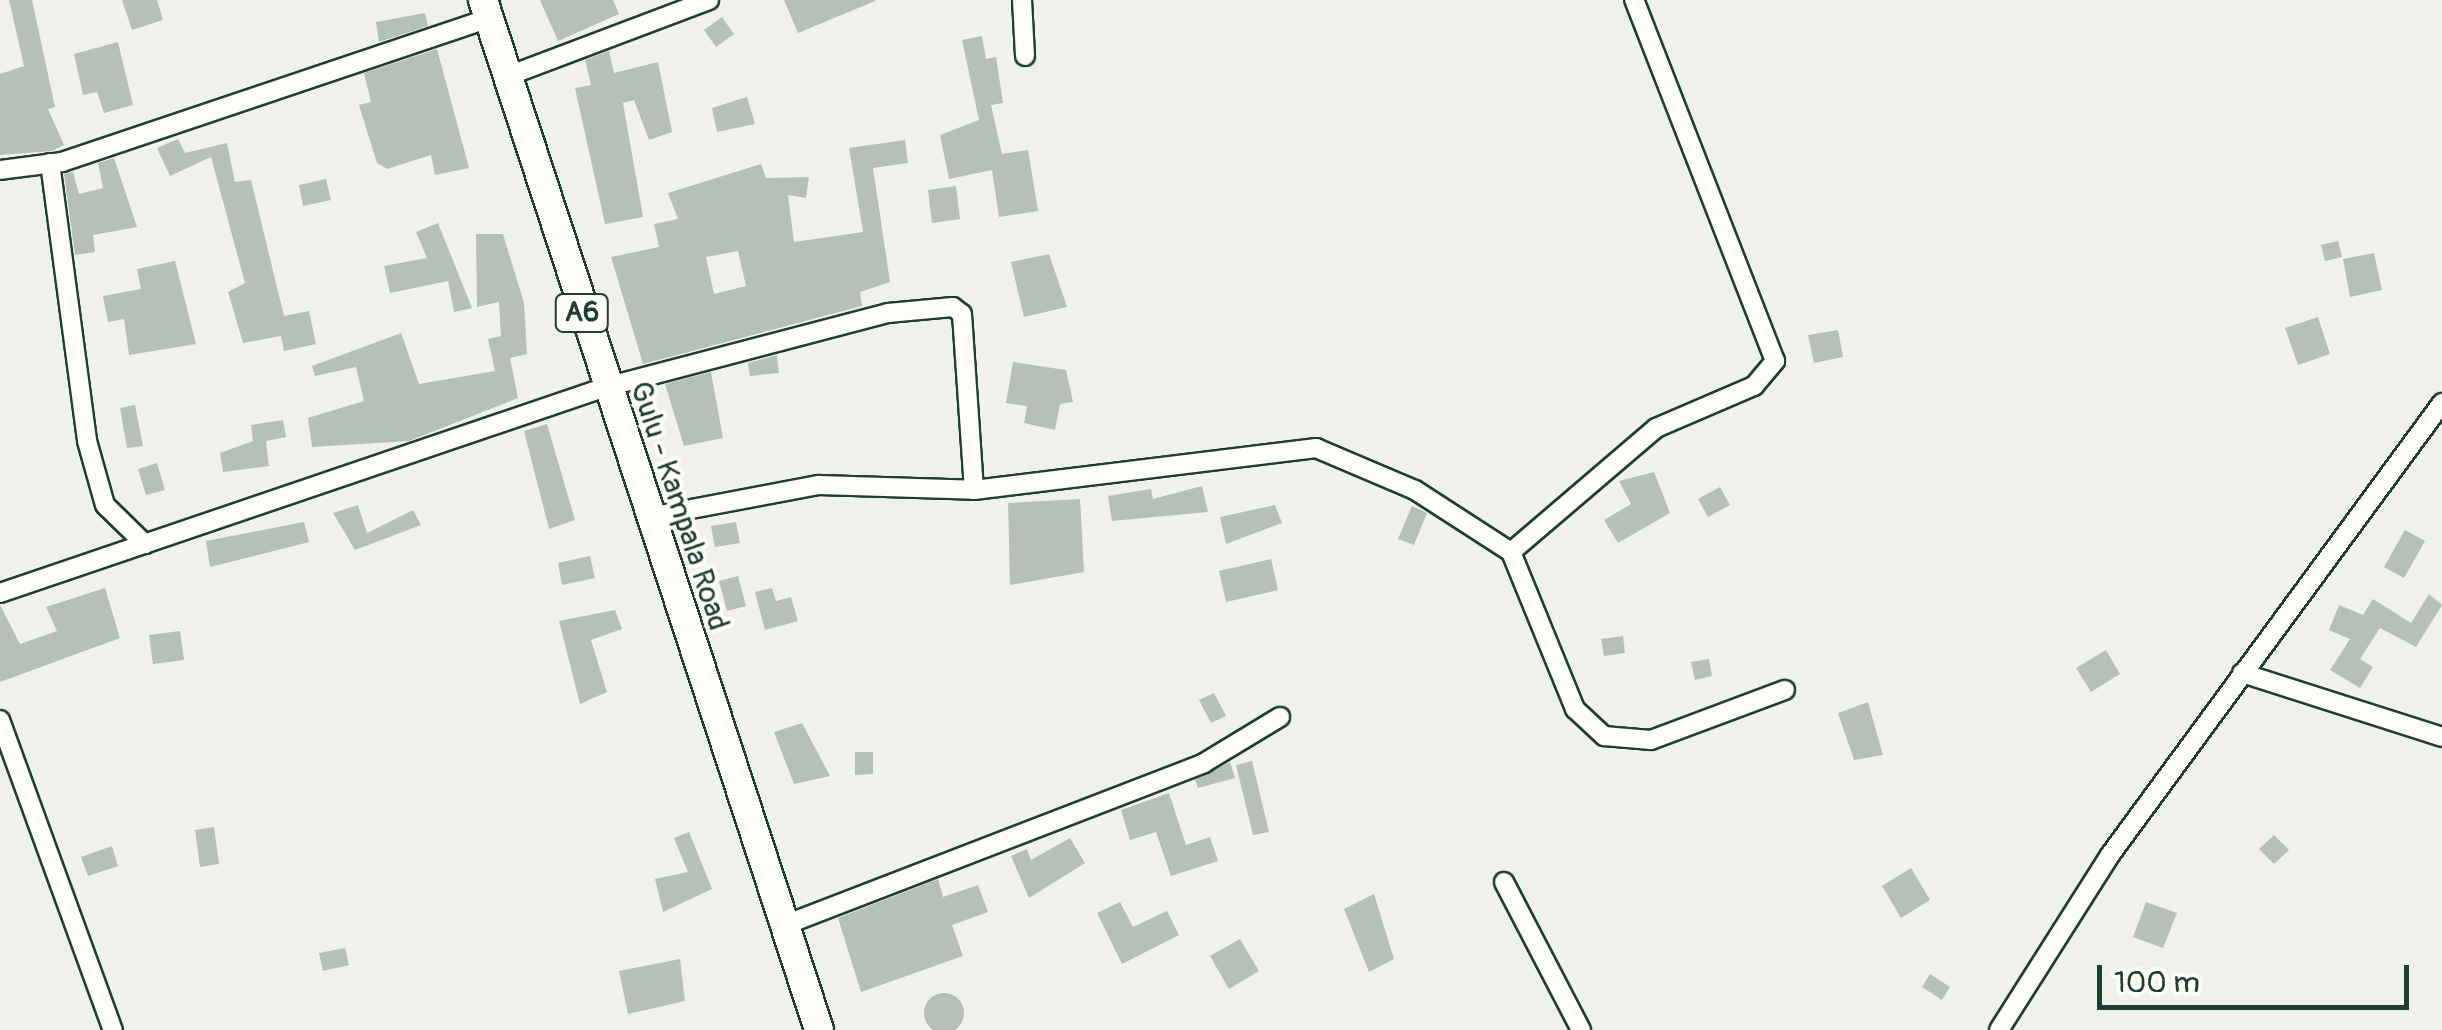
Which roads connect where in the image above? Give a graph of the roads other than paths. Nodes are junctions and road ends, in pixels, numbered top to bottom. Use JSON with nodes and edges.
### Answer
{"nodes":[{"id":1,"x":708,"y":0,"type":"edge"},
{"id":2,"x":1022,"y":0,"type":"edge"},
{"id":3,"x":1634,"y":0,"type":"edge"},
{"id":4,"x":486,"y":9,"type":"edge"},
{"id":5,"x":1025,"y":56,"type":"dead end"},
{"id":6,"x":508,"y":76,"type":"junction"},
{"id":7,"x":50,"y":164,"type":"junction"},
{"id":8,"x":0,"y":170,"type":"edge"},
{"id":9,"x":606,"y":388,"type":"junction"},
{"id":10,"x":2442,"y":403,"type":"edge"},
{"id":11,"x":974,"y":490,"type":"junction"},
{"id":12,"x":648,"y":517,"type":"junction"},
{"id":13,"x":145,"y":544,"type":"junction"},
{"id":14,"x":1511,"y":552,"type":"junction"},
{"id":15,"x":0,"y":593,"type":"edge"},
{"id":16,"x":2242,"y":673,"type":"junction"},
{"id":17,"x":1784,"y":690,"type":"dead end"},
{"id":18,"x":1280,"y":717,"type":"dead end"},
{"id":19,"x":0,"y":720,"type":"edge"},
{"id":20,"x":2442,"y":737,"type":"edge"},
{"id":21,"x":1504,"y":882,"type":"dead end"},
{"id":22,"x":785,"y":926,"type":"junction"},
{"id":23,"x":113,"y":1030,"type":"edge"},
{"id":24,"x":819,"y":1030,"type":"edge"},
{"id":25,"x":1582,"y":1030,"type":"edge"},
{"id":26,"x":1999,"y":1030,"type":"edge"}],
"edges":[{"from":1,"to":6,"type":"street"},
{"from":2,"to":5,"type":"street"},
{"from":3,"to":14,"type":"street"},
{"from":4,"to":6,"type":"main road","name":"Gulu - Kampala Road","number":"A6"},
{"from":4,"to":7,"type":"street"},
{"from":6,"to":9,"type":"main road","name":"Gulu - Kampala Road","number":"A6"},
{"from":7,"to":8,"type":"street"},
{"from":7,"to":13,"type":"street"},
{"from":9,"to":11,"type":"street"},
{"from":9,"to":12,"type":"main road","name":"Gulu - Kampala Road","number":"A6"},
{"from":9,"to":13,"type":"street"},
{"from":10,"to":16,"type":"street"},
{"from":11,"to":12,"type":"street"},
{"from":11,"to":14,"type":"street"},
{"from":12,"to":22,"type":"main road","name":"Gulu - Kampala Road","number":"A6"},
{"from":13,"to":15,"type":"street"},
{"from":14,"to":17,"type":"street"},
{"from":16,"to":20,"type":"street"},
{"from":16,"to":26,"type":"street"},
{"from":18,"to":22,"type":"street"},
{"from":19,"to":23,"type":"street"},
{"from":21,"to":25,"type":"street"},
{"from":22,"to":24,"type":"main road","name":"Gulu - Kampala Road","number":"A6"}]}
